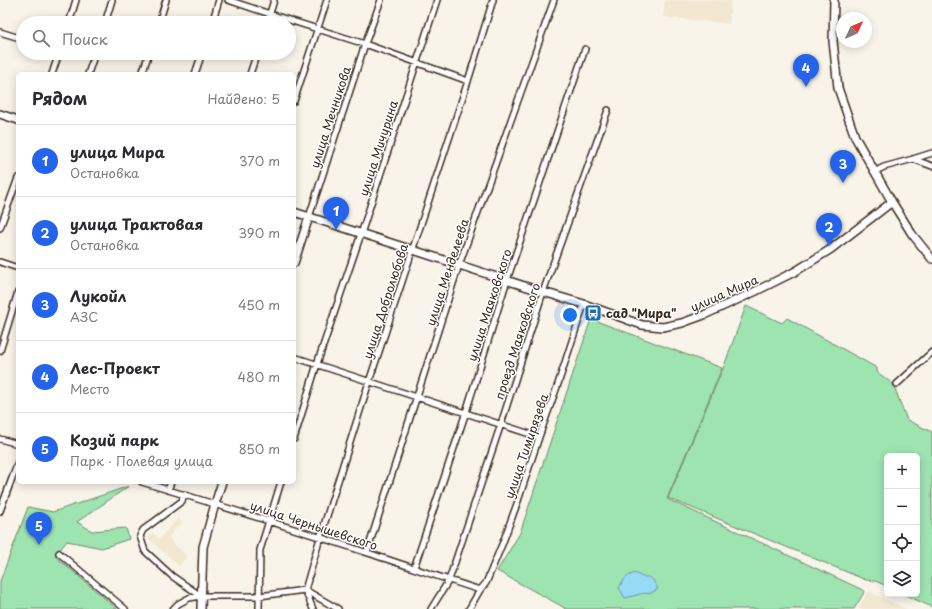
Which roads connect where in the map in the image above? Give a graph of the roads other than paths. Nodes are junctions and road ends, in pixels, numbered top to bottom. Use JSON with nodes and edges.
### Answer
{"nodes":[{"id":1,"x":76,"y":0,"type":"edge"},
{"id":2,"x":112,"y":0,"type":"edge"},
{"id":3,"x":166,"y":0,"type":"edge"},
{"id":4,"x":219,"y":0,"type":"edge"},
{"id":5,"x":228,"y":0,"type":"edge"},
{"id":6,"x":274,"y":0,"type":"edge"},
{"id":7,"x":327,"y":0,"type":"edge"},
{"id":8,"x":381,"y":0,"type":"edge"},
{"id":9,"x":437,"y":0,"type":"edge"},
{"id":10,"x":493,"y":0,"type":"edge"},
{"id":11,"x":554,"y":0,"type":"edge"},
{"id":12,"x":834,"y":0,"type":"edge"},
{"id":13,"x":270,"y":14,"type":"junction"},
{"id":14,"x":71,"y":16,"type":"edge"},
{"id":15,"x":107,"y":16,"type":"edge"},
{"id":16,"x":161,"y":16,"type":"edge"},
{"id":17,"x":214,"y":16,"type":"edge"},
{"id":18,"x":276,"y":16,"type":"edge"},
{"id":19,"x":296,"y":22,"type":"edge"},
{"id":20,"x":318,"y":29,"type":"junction"},
{"id":21,"x":0,"y":32,"type":"edge"},
{"id":22,"x":16,"y":37,"type":"edge"},
{"id":23,"x":365,"y":44,"type":"junction"},
{"id":24,"x":585,"y":49,"type":"dead end"},
{"id":25,"x":57,"y":60,"type":"edge"},
{"id":26,"x":93,"y":60,"type":"edge"},
{"id":27,"x":147,"y":60,"type":"edge"},
{"id":28,"x":200,"y":60,"type":"edge"},
{"id":29,"x":255,"y":60,"type":"edge"},
{"id":30,"x":416,"y":63,"type":"junction"},
{"id":31,"x":53,"y":72,"type":"edge"},
{"id":32,"x":89,"y":72,"type":"edge"},
{"id":33,"x":143,"y":72,"type":"edge"},
{"id":34,"x":196,"y":72,"type":"edge"},
{"id":35,"x":251,"y":72,"type":"edge"},
{"id":36,"x":468,"y":81,"type":"junction"},
{"id":37,"x":296,"y":95,"type":"edge"},
{"id":38,"x":608,"y":110,"type":"dead end"},
{"id":39,"x":0,"y":114,"type":"edge"},
{"id":40,"x":16,"y":119,"type":"edge"},
{"id":41,"x":932,"y":153,"type":"edge"},
{"id":42,"x":913,"y":159,"type":"junction"},
{"id":43,"x":932,"y":166,"type":"edge"},
{"id":44,"x":874,"y":172,"type":"junction"},
{"id":45,"x":16,"y":184,"type":"edge"},
{"id":46,"x":892,"y":202,"type":"junction"},
{"id":47,"x":296,"y":213,"type":"edge"},
{"id":48,"x":309,"y":217,"type":"junction"},
{"id":49,"x":0,"y":228,"type":"edge"},
{"id":50,"x":361,"y":234,"type":"junction"},
{"id":51,"x":413,"y":250,"type":"junction"},
{"id":52,"x":296,"y":257,"type":"edge"},
{"id":53,"x":932,"y":260,"type":"edge"},
{"id":54,"x":0,"y":262,"type":"edge"},
{"id":55,"x":459,"y":265,"type":"junction"},
{"id":56,"x":16,"y":267,"type":"edge"},
{"id":57,"x":507,"y":280,"type":"junction"},
{"id":58,"x":543,"y":292,"type":"junction"},
{"id":59,"x":16,"y":299,"type":"edge"},
{"id":60,"x":584,"y":304,"type":"junction"},
{"id":61,"x":0,"y":351,"type":"edge"},
{"id":62,"x":932,"y":352,"type":"edge"},
{"id":63,"x":296,"y":358,"type":"edge"},
{"id":64,"x":317,"y":364,"type":"junction"},
{"id":65,"x":369,"y":382,"type":"junction"},
{"id":66,"x":897,"y":384,"type":"dead end"},
{"id":67,"x":417,"y":397,"type":"junction"},
{"id":68,"x":466,"y":412,"type":"junction"},
{"id":69,"x":501,"y":424,"type":"junction"},
{"id":70,"x":296,"y":432,"type":"edge"},
{"id":71,"x":538,"y":436,"type":"junction"},
{"id":72,"x":0,"y":439,"type":"edge"},
{"id":73,"x":16,"y":443,"type":"edge"},
{"id":74,"x":16,"y":467,"type":"edge"},
{"id":75,"x":148,"y":484,"type":"edge"},
{"id":76,"x":170,"y":484,"type":"edge"},
{"id":77,"x":221,"y":484,"type":"edge"},
{"id":78,"x":279,"y":484,"type":"edge"},
{"id":79,"x":168,"y":490,"type":"junction"},
{"id":80,"x":184,"y":494,"type":"junction"},
{"id":81,"x":215,"y":504,"type":"junction"},
{"id":82,"x":0,"y":511,"type":"edge"},
{"id":83,"x":268,"y":521,"type":"junction"},
{"id":84,"x":320,"y":538,"type":"junction"},
{"id":85,"x":367,"y":552,"type":"junction"},
{"id":86,"x":60,"y":553,"type":"dead end"},
{"id":87,"x":414,"y":568,"type":"junction"},
{"id":88,"x":449,"y":580,"type":"junction"},
{"id":89,"x":305,"y":590,"type":"junction"},
{"id":90,"x":480,"y":590,"type":"junction"},
{"id":91,"x":201,"y":596,"type":"junction"},
{"id":92,"x":259,"y":596,"type":"junction"},
{"id":93,"x":124,"y":609,"type":"edge"},
{"id":94,"x":173,"y":609,"type":"edge"},
{"id":95,"x":201,"y":609,"type":"edge"},
{"id":96,"x":259,"y":609,"type":"edge"},
{"id":97,"x":313,"y":609,"type":"edge"},
{"id":98,"x":338,"y":609,"type":"edge"},
{"id":99,"x":431,"y":609,"type":"edge"},
{"id":100,"x":469,"y":609,"type":"edge"}],
"edges":[{"from":1,"to":14,"type":"street"},
{"from":2,"to":15,"type":"street"},
{"from":3,"to":16,"type":"street"},
{"from":4,"to":17,"type":"street"},
{"from":5,"to":13,"type":"street"},
{"from":6,"to":13,"type":"street"},
{"from":7,"to":20,"type":"street"},
{"from":8,"to":23,"type":"street","name":"улица Мечникова"},
{"from":9,"to":30,"type":"street","name":"улица Мичурина"},
{"from":10,"to":36,"type":"street","name":"улица Добролюбова"},
{"from":11,"to":55,"type":"street","name":"улица Менделеева"},
{"from":12,"to":44,"type":"main road"},
{"from":13,"to":18,"type":"street"},
{"from":19,"to":20,"type":"street"},
{"from":20,"to":23,"type":"street"},
{"from":20,"to":37,"type":"street"},
{"from":21,"to":22,"type":"street"},
{"from":23,"to":30,"type":"street"},
{"from":23,"to":48,"type":"street","name":"улица Мечникова"},
{"from":24,"to":57,"type":"street","name":"улица Маяковского"},
{"from":25,"to":31,"type":"street"},
{"from":26,"to":32,"type":"street"},
{"from":27,"to":33,"type":"street"},
{"from":28,"to":34,"type":"street"},
{"from":29,"to":35,"type":"street"},
{"from":30,"to":36,"type":"street"},
{"from":30,"to":50,"type":"street","name":"улица Мичурина"},
{"from":36,"to":51,"type":"street","name":"улица Добролюбова"},
{"from":38,"to":58,"type":"street","name":"проезд Маяковского"},
{"from":39,"to":40,"type":"main road"},
{"from":41,"to":42,"type":"street"},
{"from":42,"to":43,"type":"street"},
{"from":42,"to":44,"type":"street"},
{"from":44,"to":46,"type":"main road"},
{"from":45,"to":49,"type":"street"},
{"from":46,"to":53,"type":"main road"},
{"from":46,"to":60,"type":"main road","name":"улица Мира"},
{"from":47,"to":48,"type":"main road","name":"улица Мира"},
{"from":48,"to":50,"type":"main road","name":"улица Мира"},
{"from":48,"to":52,"type":"main road","name":"улица Мечникова"},
{"from":50,"to":51,"type":"main road","name":"улица Мира"},
{"from":50,"to":64,"type":"street","name":"улица Мичурина"},
{"from":51,"to":55,"type":"main road","name":"улица Мира"},
{"from":51,"to":65,"type":"street","name":"улица Добролюбова"},
{"from":54,"to":56,"type":"street"},
{"from":55,"to":57,"type":"main road","name":"улица Мира"},
{"from":55,"to":67,"type":"street","name":"улица Менделеева"},
{"from":57,"to":58,"type":"main road","name":"улица Мира"},
{"from":57,"to":68,"type":"street","name":"улица Маяковского"},
{"from":58,"to":60,"type":"main road","name":"улица Мира"},
{"from":58,"to":69,"type":"street","name":"проезд Маяковского"},
{"from":59,"to":61,"type":"street"},
{"from":60,"to":71,"type":"street","name":"улица Тимирязева"},
{"from":62,"to":66,"type":"street"},
{"from":63,"to":64,"type":"street"},
{"from":64,"to":65,"type":"street"},
{"from":64,"to":70,"type":"street","name":"улица Мичурина"},
{"from":65,"to":67,"type":"street"},
{"from":65,"to":84,"type":"street","name":"улица Добролюбова"},
{"from":67,"to":68,"type":"street"},
{"from":67,"to":85,"type":"street","name":"улица Менделеева"},
{"from":68,"to":69,"type":"street"},
{"from":68,"to":87,"type":"street","name":"улица Маяковского"},
{"from":69,"to":71,"type":"street"},
{"from":69,"to":88,"type":"street","name":"проезд Маяковского"},
{"from":71,"to":90,"type":"street","name":"улица Тимирязева"},
{"from":72,"to":73,"type":"street"},
{"from":74,"to":82,"type":"street"},
{"from":75,"to":79,"type":"street","name":"улица Чернышевского"},
{"from":76,"to":79,"type":"street"},
{"from":77,"to":81,"type":"main road"},
{"from":78,"to":83,"type":"street"},
{"from":79,"to":80,"type":"street","name":"улица Чернышевского"},
{"from":80,"to":81,"type":"street","name":"улица Чернышевского"},
{"from":80,"to":91,"type":"street"},
{"from":81,"to":83,"type":"street","name":"улица Чернышевского"},
{"from":81,"to":91,"type":"main road"},
{"from":83,"to":84,"type":"street","name":"улица Чернышевского"},
{"from":83,"to":92,"type":"street"},
{"from":84,"to":85,"type":"street","name":"улица Чернышевского"},
{"from":84,"to":89,"type":"street","name":"улица Добролюбова"},
{"from":85,"to":87,"type":"street","name":"улица Чернышевского"},
{"from":86,"to":93,"type":"street"},
{"from":87,"to":88,"type":"street","name":"улица Чернышевского"},
{"from":88,"to":90,"type":"street","name":"улица Чернышевского"},
{"from":88,"to":99,"type":"street"},
{"from":89,"to":92,"type":"street"},
{"from":89,"to":97,"type":"street"},
{"from":89,"to":98,"type":"street"},
{"from":90,"to":100,"type":"street","name":"улица Тимирязева"},
{"from":91,"to":92,"type":"street"},
{"from":91,"to":94,"type":"street"},
{"from":91,"to":95,"type":"main road"},
{"from":92,"to":96,"type":"street"}]}
